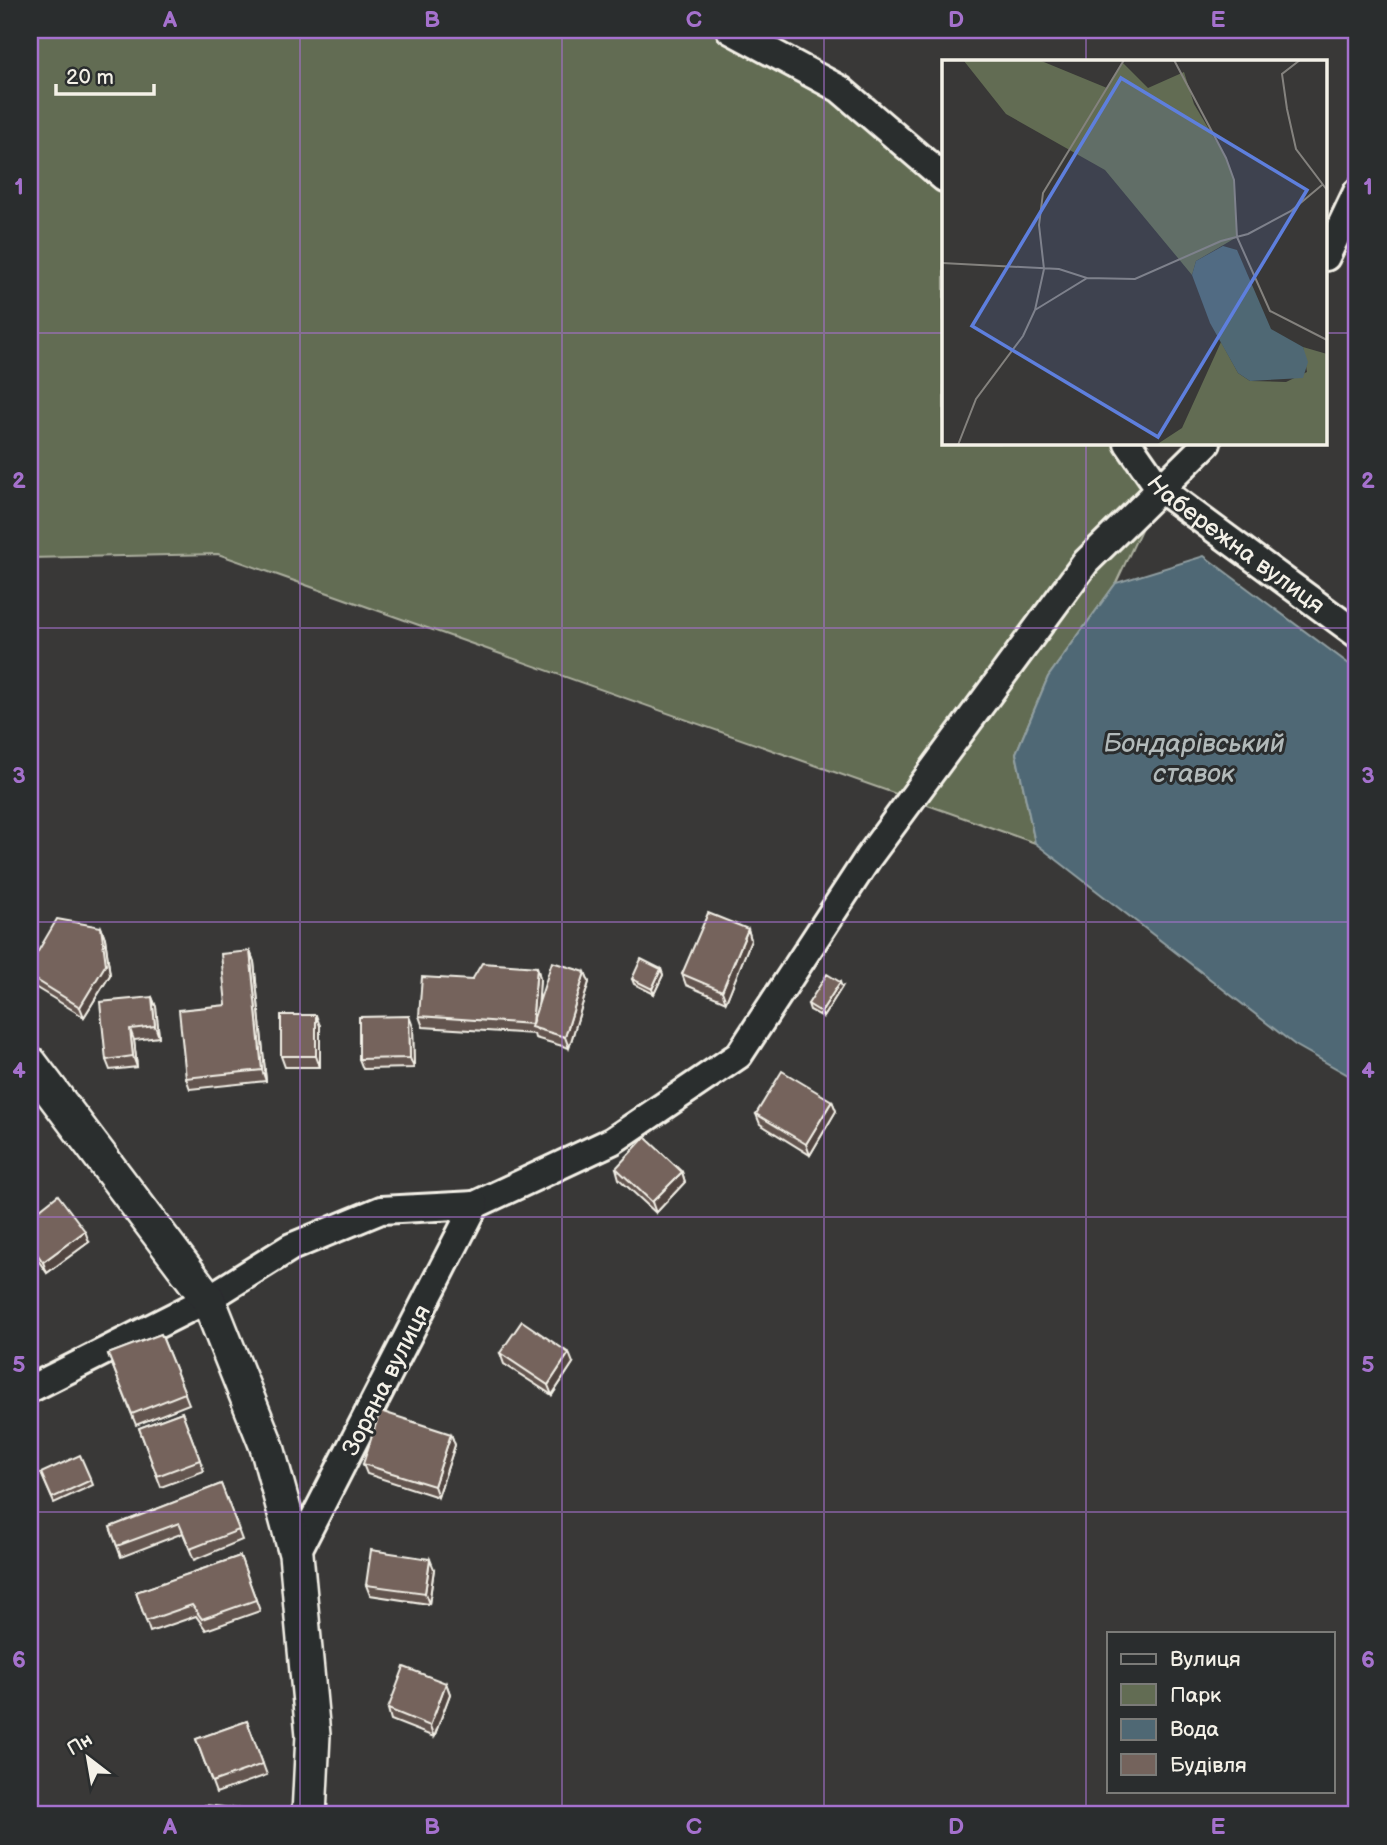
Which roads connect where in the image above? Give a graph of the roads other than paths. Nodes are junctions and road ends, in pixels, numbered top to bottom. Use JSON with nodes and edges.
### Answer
{"nodes":[{"id":1,"x":730,"y":30,"type":"edge"},
{"id":2,"x":942,"y":176,"type":"edge"},
{"id":3,"x":1357,"y":192,"type":"edge"},
{"id":4,"x":1328,"y":253,"type":"edge"},
{"id":5,"x":1129,"y":444,"type":"edge"},
{"id":6,"x":1206,"y":444,"type":"edge"},
{"id":7,"x":1160,"y":489,"type":"junction"},
{"id":8,"x":1357,"y":634,"type":"edge"},
{"id":9,"x":30,"y":1063,"type":"edge"},
{"id":10,"x":475,"y":1205,"type":"junction"},
{"id":11,"x":208,"y":1299,"type":"junction"},
{"id":12,"x":30,"y":1389,"type":"edge"},
{"id":13,"x":296,"y":1554,"type":"junction"},
{"id":14,"x":309,"y":1815,"type":"edge"}],
"edges":[{"from":1,"to":2,"type":"street"},
{"from":3,"to":4,"type":"street"},
{"from":5,"to":7,"type":"street","name":"Набережна вулиця"},
{"from":6,"to":7,"type":"street"},
{"from":7,"to":8,"type":"street","name":"Набережна вулиця"},
{"from":7,"to":10,"type":"street"},
{"from":9,"to":11,"type":"street"},
{"from":10,"to":11,"type":"street"},
{"from":10,"to":13,"type":"street","name":"Зоряна вулиця"},
{"from":11,"to":12,"type":"street"},
{"from":11,"to":13,"type":"street"},
{"from":13,"to":14,"type":"street"}]}
